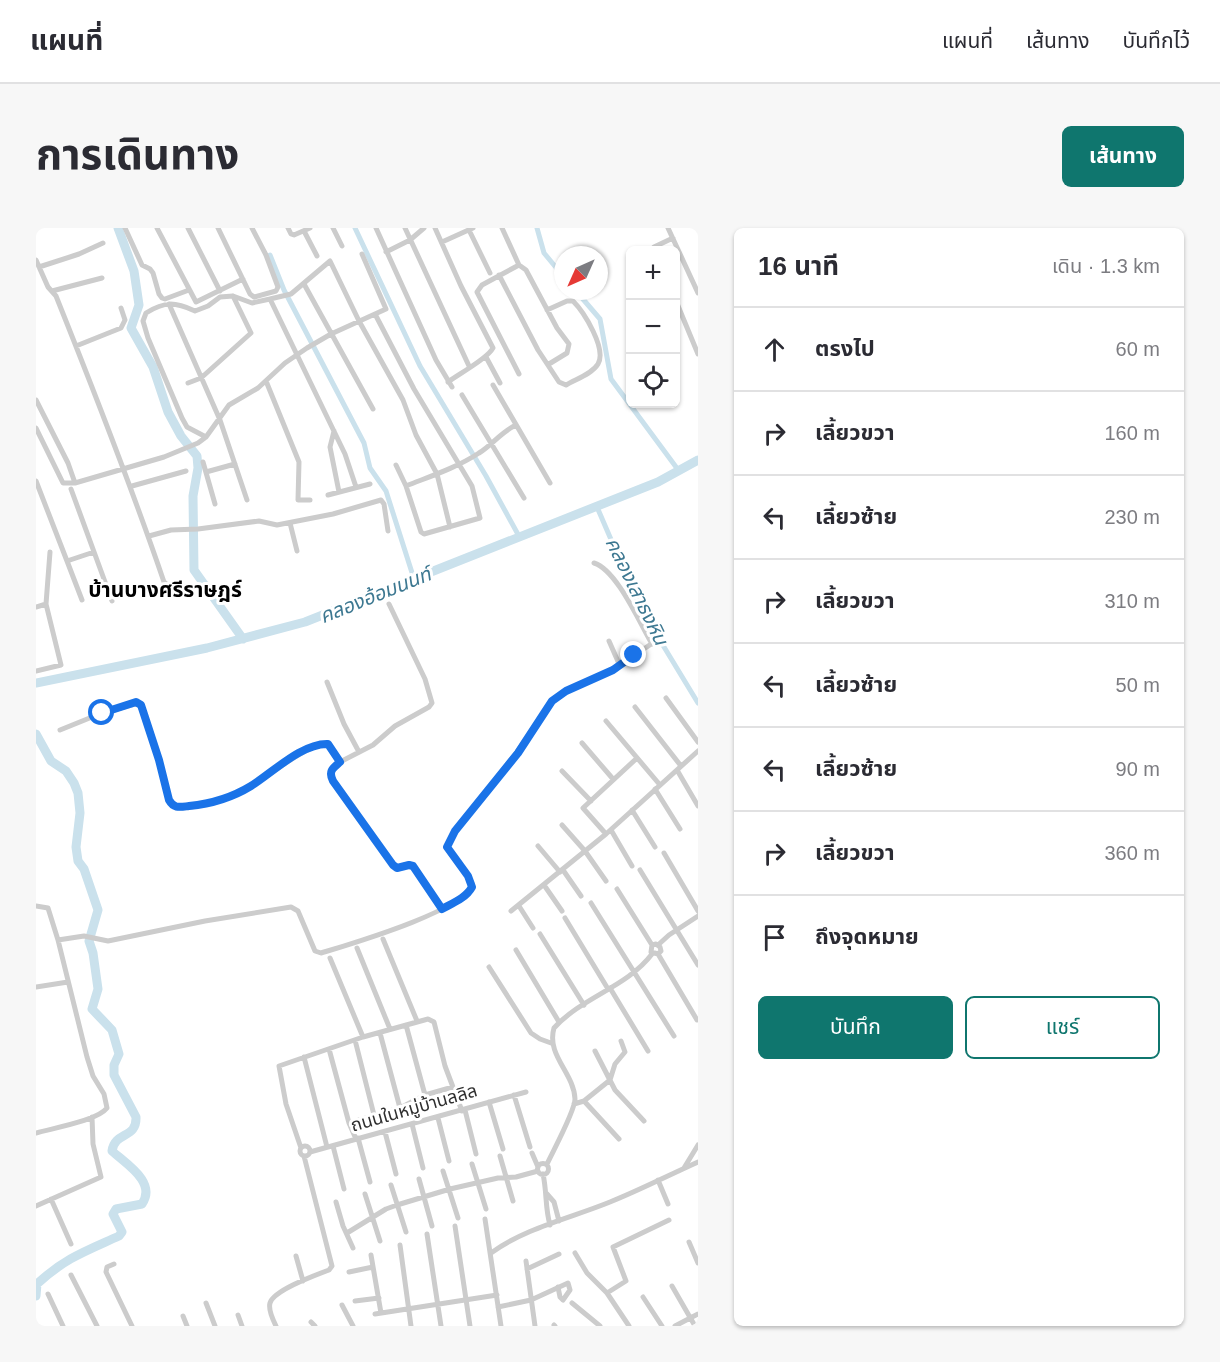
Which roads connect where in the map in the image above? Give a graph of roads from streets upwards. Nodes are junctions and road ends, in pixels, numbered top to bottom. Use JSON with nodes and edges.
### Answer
{"nodes":[{"id":1,"x":125,"y":228,"type":"edge"},
{"id":2,"x":157,"y":228,"type":"edge"},
{"id":3,"x":188,"y":228,"type":"edge"},
{"id":4,"x":218,"y":228,"type":"edge"},
{"id":5,"x":252,"y":228,"type":"edge"},
{"id":6,"x":288,"y":228,"type":"edge"},
{"id":7,"x":333,"y":228,"type":"edge"},
{"id":8,"x":376,"y":228,"type":"edge"},
{"id":9,"x":405,"y":228,"type":"edge"},
{"id":10,"x":424,"y":228,"type":"edge"},
{"id":11,"x":435,"y":228,"type":"edge"},
{"id":12,"x":502,"y":228,"type":"edge"},
{"id":13,"x":668,"y":228,"type":"edge"},
{"id":14,"x":471,"y":229,"type":"edge"},
{"id":15,"x":307,"y":230,"type":"edge"},
{"id":16,"x":673,"y":238,"type":"junction"},
{"id":17,"x":410,"y":240,"type":"junction"},
{"id":18,"x":442,"y":242,"type":"junction"},
{"id":19,"x":103,"y":243,"type":"dead end"},
{"id":20,"x":342,"y":246,"type":"dead end"},
{"id":21,"x":656,"y":246,"type":"edge"},
{"id":22,"x":386,"y":252,"type":"junction"},
{"id":23,"x":362,"y":254,"type":"dead end"},
{"id":24,"x":317,"y":256,"type":"dead end"},
{"id":25,"x":37,"y":263,"type":"edge"},
{"id":26,"x":519,"y":265,"type":"junction"},
{"id":27,"x":489,"y":273,"type":"dead end"},
{"id":28,"x":499,"y":275,"type":"junction"},
{"id":29,"x":102,"y":278,"type":"dead end"},
{"id":30,"x":243,"y":279,"type":"junction"},
{"id":31,"x":304,"y":284,"type":"junction"},
{"id":32,"x":189,"y":290,"type":"junction"},
{"id":33,"x":52,"y":291,"type":"junction"},
{"id":34,"x":220,"y":291,"type":"junction"},
{"id":35,"x":698,"y":293,"type":"edge"},
{"id":36,"x":233,"y":296,"type":"junction"},
{"id":37,"x":270,"y":299,"type":"junction"},
{"id":38,"x":169,"y":304,"type":"junction"},
{"id":39,"x":121,"y":308,"type":"dead end"},
{"id":40,"x":547,"y":310,"type":"junction"},
{"id":41,"x":680,"y":313,"type":"edge"},
{"id":42,"x":375,"y":314,"type":"junction"},
{"id":43,"x":680,"y":318,"type":"edge"},
{"id":44,"x":359,"y":321,"type":"junction"},
{"id":45,"x":688,"y":332,"type":"junction"},
{"id":46,"x":332,"y":334,"type":"junction"},
{"id":47,"x":76,"y":346,"type":"junction"},
{"id":48,"x":698,"y":354,"type":"edge"},
{"id":49,"x":297,"y":355,"type":"junction"},
{"id":50,"x":486,"y":357,"type":"junction"},
{"id":51,"x":549,"y":364,"type":"junction"},
{"id":52,"x":469,"y":366,"type":"junction"},
{"id":53,"x":519,"y":374,"type":"dead end"},
{"id":54,"x":201,"y":378,"type":"junction"},
{"id":55,"x":266,"y":381,"type":"junction"},
{"id":56,"x":448,"y":382,"type":"junction"},
{"id":57,"x":188,"y":383,"type":"dead end"},
{"id":58,"x":500,"y":383,"type":"dead end"},
{"id":59,"x":493,"y":385,"type":"dead end"},
{"id":60,"x":452,"y":387,"type":"dead end"},
{"id":61,"x":462,"y":395,"type":"dead end"},
{"id":62,"x":36,"y":400,"type":"edge"},
{"id":63,"x":373,"y":409,"type":"dead end"},
{"id":64,"x":220,"y":420,"type":"junction"},
{"id":65,"x":516,"y":425,"type":"junction"},
{"id":66,"x":36,"y":428,"type":"edge"},
{"id":67,"x":334,"y":431,"type":"junction"},
{"id":68,"x":206,"y":437,"type":"junction"},
{"id":69,"x":492,"y":443,"type":"junction"},
{"id":70,"x":203,"y":462,"type":"dead end"},
{"id":71,"x":235,"y":464,"type":"junction"},
{"id":72,"x":460,"y":464,"type":"junction"},
{"id":73,"x":396,"y":465,"type":"dead end"},
{"id":74,"x":125,"y":469,"type":"junction"},
{"id":75,"x":186,"y":471,"type":"dead end"},
{"id":76,"x":206,"y":472,"type":"junction"},
{"id":77,"x":437,"y":474,"type":"junction"},
{"id":78,"x":36,"y":481,"type":"edge"},
{"id":79,"x":75,"y":483,"type":"junction"},
{"id":80,"x":550,"y":483,"type":"dead end"},
{"id":81,"x":370,"y":484,"type":"dead end"},
{"id":82,"x":132,"y":486,"type":"junction"},
{"id":83,"x":406,"y":486,"type":"junction"},
{"id":84,"x":356,"y":487,"type":"junction"},
{"id":85,"x":70,"y":489,"type":"dead end"},
{"id":86,"x":339,"y":492,"type":"junction"},
{"id":87,"x":328,"y":495,"type":"dead end"},
{"id":88,"x":524,"y":498,"type":"dead end"},
{"id":89,"x":247,"y":500,"type":"dead end"},
{"id":90,"x":310,"y":500,"type":"dead end"},
{"id":91,"x":215,"y":504,"type":"dead end"},
{"id":92,"x":290,"y":523,"type":"junction"},
{"id":93,"x":450,"y":527,"type":"junction"},
{"id":94,"x":388,"y":531,"type":"dead end"},
{"id":95,"x":149,"y":536,"type":"junction"},
{"id":96,"x":297,"y":551,"type":"dead end"},
{"id":97,"x":50,"y":552,"type":"dead end"},
{"id":98,"x":94,"y":552,"type":"junction"},
{"id":99,"x":67,"y":561,"type":"junction"},
{"id":100,"x":594,"y":563,"type":"dead end"},
{"id":101,"x":173,"y":587,"type":"dead end"},
{"id":102,"x":82,"y":600,"type":"dead end"},
{"id":103,"x":112,"y":601,"type":"dead end"},
{"id":104,"x":46,"y":604,"type":"junction"},
{"id":105,"x":389,"y":604,"type":"dead end"},
{"id":106,"x":36,"y":607,"type":"edge"},
{"id":107,"x":609,"y":641,"type":"dead end"},
{"id":108,"x":620,"y":666,"type":"junction"},
{"id":109,"x":36,"y":671,"type":"edge"},
{"id":110,"x":327,"y":682,"type":"dead end"},
{"id":111,"x":666,"y":698,"type":"dead end"},
{"id":112,"x":635,"y":707,"type":"dead end"},
{"id":113,"x":606,"y":721,"type":"dead end"},
{"id":114,"x":60,"y":730,"type":"dead end"},
{"id":115,"x":698,"y":742,"type":"edge"},
{"id":116,"x":582,"y":743,"type":"dead end"},
{"id":117,"x":698,"y":751,"type":"edge"},
{"id":118,"x":359,"y":752,"type":"junction"},
{"id":119,"x":636,"y":758,"type":"junction"},
{"id":120,"x":340,"y":762,"type":"junction"},
{"id":121,"x":679,"y":768,"type":"junction"},
{"id":122,"x":562,"y":771,"type":"dead end"},
{"id":123,"x":614,"y":779,"type":"junction"},
{"id":124,"x":658,"y":787,"type":"junction"},
{"id":125,"x":591,"y":801,"type":"junction"},
{"id":126,"x":698,"y":806,"type":"edge"},
{"id":127,"x":632,"y":810,"type":"junction"},
{"id":128,"x":562,"y":825,"type":"dead end"},
{"id":129,"x":680,"y":830,"type":"dead end"},
{"id":130,"x":608,"y":832,"type":"junction"},
{"id":131,"x":538,"y":846,"type":"dead end"},
{"id":132,"x":655,"y":847,"type":"dead end"},
{"id":133,"x":585,"y":851,"type":"junction"},
{"id":134,"x":664,"y":853,"type":"dead end"},
{"id":135,"x":632,"y":866,"type":"dead end"},
{"id":136,"x":640,"y":870,"type":"dead end"},
{"id":137,"x":561,"y":871,"type":"junction"},
{"id":138,"x":606,"y":881,"type":"dead end"},
{"id":139,"x":544,"y":885,"type":"junction"},
{"id":140,"x":617,"y":889,"type":"dead end"},
{"id":141,"x":580,"y":896,"type":"dead end"},
{"id":142,"x":591,"y":903,"type":"dead end"},
{"id":143,"x":36,"y":906,"type":"edge"},
{"id":144,"x":519,"y":906,"type":"junction"},
{"id":145,"x":442,"y":909,"type":"junction"},
{"id":146,"x":511,"y":911,"type":"dead end"},
{"id":147,"x":562,"y":911,"type":"dead end"},
{"id":148,"x":698,"y":913,"type":"edge"},
{"id":149,"x":565,"y":918,"type":"dead end"},
{"id":150,"x":533,"y":928,"type":"dead end"},
{"id":151,"x":677,"y":929,"type":"junction"},
{"id":152,"x":540,"y":934,"type":"dead end"},
{"id":153,"x":383,"y":939,"type":"dead end"},
{"id":154,"x":58,"y":940,"type":"junction"},
{"id":155,"x":655,"y":945,"type":"junction"},
{"id":156,"x":357,"y":948,"type":"dead end"},
{"id":157,"x":516,"y":950,"type":"dead end"},
{"id":158,"x":655,"y":954,"type":"junction"},
{"id":159,"x":330,"y":958,"type":"dead end"},
{"id":160,"x":698,"y":965,"type":"edge"},
{"id":161,"x":489,"y":968,"type":"dead end"},
{"id":162,"x":634,"y":974,"type":"junction"},
{"id":163,"x":68,"y":982,"type":"junction"},
{"id":164,"x":36,"y":987,"type":"edge"},
{"id":165,"x":609,"y":989,"type":"junction"},
{"id":166,"x":584,"y":1005,"type":"junction"},
{"id":167,"x":697,"y":1020,"type":"edge"},
{"id":168,"x":417,"y":1021,"type":"junction"},
{"id":169,"x":559,"y":1022,"type":"junction"},
{"id":170,"x":406,"y":1025,"type":"junction"},
{"id":171,"x":390,"y":1029,"type":"junction"},
{"id":172,"x":380,"y":1032,"type":"junction"},
{"id":173,"x":674,"y":1036,"type":"dead end"},
{"id":174,"x":363,"y":1037,"type":"junction"},
{"id":175,"x":355,"y":1040,"type":"junction"},
{"id":176,"x":621,"y":1041,"type":"dead end"},
{"id":177,"x":551,"y":1043,"type":"junction"},
{"id":178,"x":329,"y":1049,"type":"junction"},
{"id":179,"x":594,"y":1051,"type":"dead end"},
{"id":180,"x":648,"y":1051,"type":"dead end"},
{"id":181,"x":304,"y":1057,"type":"junction"},
{"id":182,"x":610,"y":1080,"type":"junction"},
{"id":183,"x":453,"y":1088,"type":"junction"},
{"id":184,"x":526,"y":1092,"type":"dead end"},
{"id":185,"x":425,"y":1095,"type":"junction"},
{"id":186,"x":514,"y":1095,"type":"junction"},
{"id":187,"x":584,"y":1101,"type":"junction"},
{"id":188,"x":489,"y":1102,"type":"junction"},
{"id":189,"x":574,"y":1104,"type":"junction"},
{"id":190,"x":400,"y":1108,"type":"junction"},
{"id":191,"x":463,"y":1110,"type":"junction"},
{"id":192,"x":374,"y":1115,"type":"junction"},
{"id":193,"x":92,"y":1117,"type":"junction"},
{"id":194,"x":438,"y":1118,"type":"junction"},
{"id":195,"x":644,"y":1121,"type":"dead end"},
{"id":196,"x":349,"y":1123,"type":"junction"},
{"id":197,"x":411,"y":1124,"type":"junction"},
{"id":198,"x":385,"y":1132,"type":"junction"},
{"id":199,"x":36,"y":1133,"type":"edge"},
{"id":200,"x":357,"y":1139,"type":"junction"},
{"id":201,"x":619,"y":1139,"type":"dead end"},
{"id":202,"x":698,"y":1145,"type":"edge"},
{"id":203,"x":330,"y":1146,"type":"junction"},
{"id":204,"x":301,"y":1148,"type":"junction"},
{"id":205,"x":503,"y":1149,"type":"dead end"},
{"id":206,"x":310,"y":1152,"type":"junction"},
{"id":207,"x":476,"y":1154,"type":"dead end"},
{"id":208,"x":304,"y":1156,"type":"junction"},
{"id":209,"x":500,"y":1156,"type":"dead end"},
{"id":210,"x":449,"y":1161,"type":"dead end"},
{"id":211,"x":698,"y":1162,"type":"edge"},
{"id":212,"x":472,"y":1164,"type":"dead end"},
{"id":213,"x":547,"y":1164,"type":"junction"},
{"id":214,"x":423,"y":1168,"type":"dead end"},
{"id":215,"x":684,"y":1168,"type":"junction"},
{"id":216,"x":443,"y":1171,"type":"dead end"},
{"id":217,"x":540,"y":1171,"type":"junction"},
{"id":218,"x":396,"y":1174,"type":"dead end"},
{"id":219,"x":506,"y":1178,"type":"junction"},
{"id":220,"x":419,"y":1179,"type":"dead end"},
{"id":221,"x":658,"y":1180,"type":"junction"},
{"id":222,"x":370,"y":1182,"type":"dead end"},
{"id":223,"x":478,"y":1183,"type":"junction"},
{"id":224,"x":391,"y":1185,"type":"dead end"},
{"id":225,"x":344,"y":1189,"type":"dead end"},
{"id":226,"x":450,"y":1190,"type":"junction"},
{"id":227,"x":365,"y":1194,"type":"dead end"},
{"id":228,"x":547,"y":1194,"type":"junction"},
{"id":229,"x":424,"y":1197,"type":"junction"},
{"id":230,"x":51,"y":1199,"type":"junction"},
{"id":231,"x":513,"y":1201,"type":"dead end"},
{"id":232,"x":336,"y":1202,"type":"dead end"},
{"id":233,"x":668,"y":1204,"type":"dead end"},
{"id":234,"x":397,"y":1205,"type":"junction"},
{"id":235,"x":36,"y":1206,"type":"edge"},
{"id":236,"x":486,"y":1209,"type":"dead end"},
{"id":237,"x":372,"y":1218,"type":"junction"},
{"id":238,"x":458,"y":1218,"type":"dead end"},
{"id":239,"x":485,"y":1219,"type":"dead end"},
{"id":240,"x":669,"y":1220,"type":"dead end"},
{"id":241,"x":559,"y":1221,"type":"junction"},
{"id":242,"x":550,"y":1225,"type":"junction"},
{"id":243,"x":432,"y":1226,"type":"dead end"},
{"id":244,"x":455,"y":1226,"type":"dead end"},
{"id":245,"x":406,"y":1232,"type":"dead end"},
{"id":246,"x":347,"y":1233,"type":"junction"},
{"id":247,"x":427,"y":1234,"type":"dead end"},
{"id":248,"x":380,"y":1241,"type":"dead end"},
{"id":249,"x":689,"y":1242,"type":"dead end"},
{"id":250,"x":71,"y":1244,"type":"dead end"},
{"id":251,"x":400,"y":1245,"type":"dead end"},
{"id":252,"x":353,"y":1248,"type":"dead end"},
{"id":253,"x":575,"y":1253,"type":"dead end"},
{"id":254,"x":491,"y":1254,"type":"junction"},
{"id":255,"x":559,"y":1254,"type":"dead end"},
{"id":256,"x":371,"y":1255,"type":"dead end"},
{"id":257,"x":296,"y":1256,"type":"dead end"},
{"id":258,"x":526,"y":1261,"type":"dead end"},
{"id":259,"x":114,"y":1263,"type":"dead end"},
{"id":260,"x":698,"y":1263,"type":"edge"},
{"id":261,"x":373,"y":1268,"type":"junction"},
{"id":262,"x":527,"y":1269,"type":"junction"},
{"id":263,"x":349,"y":1272,"type":"dead end"},
{"id":264,"x":71,"y":1275,"type":"dead end"},
{"id":265,"x":303,"y":1281,"type":"junction"},
{"id":266,"x":672,"y":1286,"type":"dead end"},
{"id":267,"x":558,"y":1287,"type":"dead end"},
{"id":268,"x":607,"y":1293,"type":"junction"},
{"id":269,"x":48,"y":1294,"type":"dead end"},
{"id":270,"x":497,"y":1295,"type":"junction"},
{"id":271,"x":643,"y":1297,"type":"dead end"},
{"id":272,"x":379,"y":1298,"type":"junction"},
{"id":273,"x":466,"y":1300,"type":"junction"},
{"id":274,"x":531,"y":1300,"type":"junction"},
{"id":275,"x":355,"y":1301,"type":"dead end"},
{"id":276,"x":206,"y":1303,"type":"dead end"},
{"id":277,"x":572,"y":1303,"type":"dead end"},
{"id":278,"x":438,"y":1304,"type":"junction"},
{"id":279,"x":342,"y":1305,"type":"dead end"},
{"id":280,"x":498,"y":1307,"type":"junction"},
{"id":281,"x":408,"y":1309,"type":"junction"},
{"id":282,"x":698,"y":1314,"type":"edge"},
{"id":283,"x":183,"y":1316,"type":"dead end"},
{"id":284,"x":238,"y":1316,"type":"dead end"},
{"id":285,"x":690,"y":1318,"type":"junction"},
{"id":286,"x":63,"y":1326,"type":"edge"},
{"id":287,"x":97,"y":1326,"type":"edge"},
{"id":288,"x":132,"y":1326,"type":"edge"},
{"id":289,"x":187,"y":1326,"type":"edge"},
{"id":290,"x":215,"y":1326,"type":"edge"},
{"id":291,"x":242,"y":1326,"type":"edge"},
{"id":292,"x":276,"y":1326,"type":"edge"},
{"id":293,"x":353,"y":1326,"type":"edge"},
{"id":294,"x":411,"y":1326,"type":"edge"},
{"id":295,"x":441,"y":1326,"type":"edge"},
{"id":296,"x":470,"y":1326,"type":"edge"},
{"id":297,"x":501,"y":1326,"type":"edge"},
{"id":298,"x":536,"y":1326,"type":"edge"},
{"id":299,"x":600,"y":1326,"type":"edge"},
{"id":300,"x":629,"y":1326,"type":"edge"},
{"id":301,"x":662,"y":1326,"type":"edge"},
{"id":302,"x":675,"y":1326,"type":"edge"},
{"id":303,"x":695,"y":1326,"type":"edge"}],
"edges":[{"from":1,"to":32,"type":"street"},
{"from":2,"to":32,"type":"street"},
{"from":3,"to":34,"type":"street"},
{"from":4,"to":30,"type":"street"},
{"from":5,"to":30,"type":"street"},
{"from":6,"to":15,"type":"street"},
{"from":7,"to":20,"type":"street"},
{"from":8,"to":22,"type":"street"},
{"from":9,"to":17,"type":"street"},
{"from":10,"to":17,"type":"street"},
{"from":11,"to":18,"type":"street"},
{"from":12,"to":26,"type":"street"},
{"from":13,"to":16,"type":"street"},
{"from":14,"to":18,"type":"street"},
{"from":14,"to":27,"type":"street"},
{"from":15,"to":24,"type":"street"},
{"from":16,"to":21,"type":"street"},
{"from":16,"to":35,"type":"street"},
{"from":17,"to":22,"type":"street"},
{"from":17,"to":52,"type":"street"},
{"from":18,"to":50,"type":"street"},
{"from":19,"to":25,"type":"street"},
{"from":22,"to":56,"type":"street"},
{"from":23,"to":42,"type":"street"},
{"from":25,"to":33,"type":"street"},
{"from":26,"to":28,"type":"street"},
{"from":26,"to":40,"type":"street"},
{"from":28,"to":51,"type":"street"},
{"from":28,"to":53,"type":"street"},
{"from":29,"to":33,"type":"street"},
{"from":30,"to":34,"type":"street"},
{"from":31,"to":37,"type":"street"},
{"from":31,"to":44,"type":"street"},
{"from":31,"to":46,"type":"street"},
{"from":32,"to":34,"type":"street"},
{"from":33,"to":47,"type":"street"},
{"from":36,"to":37,"type":"street"},
{"from":36,"to":38,"type":"street"},
{"from":36,"to":54,"type":"street"},
{"from":37,"to":49,"type":"street"},
{"from":38,"to":54,"type":"street"},
{"from":38,"to":68,"type":"street"},
{"from":39,"to":47,"type":"street"},
{"from":40,"to":51,"type":"street"},
{"from":40,"to":51,"type":"street"},
{"from":41,"to":45,"type":"street"},
{"from":42,"to":44,"type":"street"},
{"from":42,"to":72,"type":"street"},
{"from":43,"to":45,"type":"street"},
{"from":44,"to":46,"type":"street"},
{"from":44,"to":77,"type":"street"},
{"from":45,"to":48,"type":"street"},
{"from":46,"to":49,"type":"street"},
{"from":46,"to":63,"type":"street"},
{"from":47,"to":74,"type":"street"},
{"from":49,"to":55,"type":"street"},
{"from":49,"to":67,"type":"street"},
{"from":50,"to":52,"type":"street"},
{"from":50,"to":58,"type":"street"},
{"from":52,"to":56,"type":"street"},
{"from":54,"to":57,"type":"street"},
{"from":54,"to":64,"type":"street"},
{"from":55,"to":64,"type":"street"},
{"from":55,"to":90,"type":"street"},
{"from":56,"to":60,"type":"street"},
{"from":59,"to":65,"type":"street"},
{"from":61,"to":69,"type":"street"},
{"from":62,"to":79,"type":"street"},
{"from":64,"to":68,"type":"street"},
{"from":64,"to":71,"type":"street"},
{"from":65,"to":69,"type":"street"},
{"from":65,"to":80,"type":"street"},
{"from":66,"to":79,"type":"street"},
{"from":67,"to":84,"type":"street"},
{"from":67,"to":86,"type":"street"},
{"from":68,"to":74,"type":"street"},
{"from":69,"to":72,"type":"street"},
{"from":69,"to":88,"type":"street"},
{"from":70,"to":76,"type":"street"},
{"from":71,"to":76,"type":"street"},
{"from":71,"to":89,"type":"street"},
{"from":72,"to":77,"type":"street"},
{"from":72,"to":93,"type":"street"},
{"from":73,"to":83,"type":"street"},
{"from":74,"to":79,"type":"street"},
{"from":74,"to":82,"type":"street"},
{"from":75,"to":82,"type":"street"},
{"from":76,"to":91,"type":"street"},
{"from":77,"to":83,"type":"street"},
{"from":77,"to":93,"type":"street"},
{"from":78,"to":99,"type":"street"},
{"from":81,"to":84,"type":"street"},
{"from":82,"to":95,"type":"street"},
{"from":83,"to":93,"type":"street"},
{"from":84,"to":86,"type":"street"},
{"from":85,"to":98,"type":"street"},
{"from":86,"to":87,"type":"street"},
{"from":92,"to":94,"type":"street"},
{"from":92,"to":95,"type":"street"},
{"from":92,"to":96,"type":"street"},
{"from":95,"to":101,"type":"street"},
{"from":97,"to":104,"type":"street"},
{"from":98,"to":99,"type":"street"},
{"from":98,"to":103,"type":"street"},
{"from":99,"to":102,"type":"street"},
{"from":100,"to":108,"type":"street"},
{"from":104,"to":106,"type":"street"},
{"from":104,"to":109,"type":"street"},
{"from":105,"to":118,"type":"street"},
{"from":107,"to":108,"type":"street"},
{"from":108,"to":145,"type":"street"},
{"from":110,"to":118,"type":"street"},
{"from":111,"to":115,"type":"street"},
{"from":112,"to":121,"type":"street"},
{"from":113,"to":119,"type":"street"},
{"from":114,"to":120,"type":"street"},
{"from":116,"to":123,"type":"street"},
{"from":117,"to":121,"type":"street"},
{"from":118,"to":120,"type":"street"},
{"from":119,"to":123,"type":"street"},
{"from":119,"to":124,"type":"street"},
{"from":120,"to":145,"type":"street"},
{"from":121,"to":124,"type":"street"},
{"from":121,"to":126,"type":"street"},
{"from":122,"to":125,"type":"street"},
{"from":123,"to":125,"type":"street"},
{"from":124,"to":127,"type":"street"},
{"from":124,"to":129,"type":"street"},
{"from":125,"to":130,"type":"street"},
{"from":127,"to":130,"type":"street"},
{"from":127,"to":132,"type":"street"},
{"from":128,"to":133,"type":"street"},
{"from":130,"to":133,"type":"street"},
{"from":130,"to":135,"type":"street"},
{"from":131,"to":137,"type":"street"},
{"from":133,"to":137,"type":"street"},
{"from":133,"to":138,"type":"street"},
{"from":134,"to":148,"type":"street"},
{"from":136,"to":151,"type":"street"},
{"from":137,"to":139,"type":"street"},
{"from":137,"to":141,"type":"street"},
{"from":139,"to":144,"type":"street"},
{"from":139,"to":147,"type":"street"},
{"from":140,"to":155,"type":"street"},
{"from":142,"to":162,"type":"street"},
{"from":143,"to":154,"type":"street"},
{"from":144,"to":146,"type":"street"},
{"from":144,"to":150,"type":"street"},
{"from":145,"to":154,"type":"street"},
{"from":148,"to":151,"type":"street"},
{"from":149,"to":165,"type":"street"},
{"from":151,"to":155,"type":"street"},
{"from":151,"to":160,"type":"street"},
{"from":152,"to":166,"type":"street"},
{"from":153,"to":168,"type":"street"},
{"from":154,"to":163,"type":"street"},
{"from":155,"to":158,"type":"street"},
{"from":155,"to":158,"type":"street"},
{"from":156,"to":171,"type":"street"},
{"from":157,"to":169,"type":"street"},
{"from":158,"to":162,"type":"street"},
{"from":158,"to":167,"type":"street"},
{"from":159,"to":174,"type":"street"},
{"from":161,"to":177,"type":"street"},
{"from":162,"to":165,"type":"street"},
{"from":162,"to":173,"type":"street"},
{"from":163,"to":164,"type":"street"},
{"from":163,"to":193,"type":"street"},
{"from":165,"to":166,"type":"street"},
{"from":165,"to":180,"type":"street"},
{"from":166,"to":169,"type":"street"},
{"from":168,"to":170,"type":"street"},
{"from":168,"to":183,"type":"street"},
{"from":169,"to":177,"type":"street"},
{"from":170,"to":171,"type":"street"},
{"from":170,"to":185,"type":"street"},
{"from":171,"to":172,"type":"street"},
{"from":172,"to":174,"type":"street"},
{"from":172,"to":190,"type":"street"},
{"from":174,"to":175,"type":"street"},
{"from":175,"to":178,"type":"street"},
{"from":175,"to":192,"type":"street"},
{"from":176,"to":182,"type":"street"},
{"from":177,"to":189,"type":"street"},
{"from":178,"to":181,"type":"street"},
{"from":178,"to":196,"type":"street"},
{"from":179,"to":182,"type":"street"},
{"from":181,"to":203,"type":"street"},
{"from":181,"to":204,"type":"street"},
{"from":182,"to":187,"type":"street"},
{"from":182,"to":195,"type":"street"},
{"from":183,"to":185,"type":"street"},
{"from":183,"to":191,"type":"street"},
{"from":184,"to":186,"type":"street","name":"ถนนในหมู่บ้านลลิล"},
{"from":185,"to":190,"type":"street"},
{"from":186,"to":188,"type":"street","name":"ถนนในหมู่บ้านลลิล"},
{"from":186,"to":217,"type":"street"},
{"from":187,"to":189,"type":"street"},
{"from":187,"to":201,"type":"street"},
{"from":188,"to":191,"type":"street","name":"ถนนในหมู่บ้านลลิล"},
{"from":188,"to":205,"type":"street"},
{"from":189,"to":213,"type":"street"},
{"from":190,"to":192,"type":"street"},
{"from":191,"to":194,"type":"street","name":"ถนนในหมู่บ้านลลิล"},
{"from":191,"to":207,"type":"street"},
{"from":192,"to":196,"type":"street"},
{"from":193,"to":199,"type":"street"},
{"from":193,"to":230,"type":"street"},
{"from":194,"to":197,"type":"street","name":"ถนนในหมู่บ้านลลิล"},
{"from":194,"to":210,"type":"street"},
{"from":196,"to":200,"type":"street"},
{"from":197,"to":198,"type":"street","name":"ถนนในหมู่บ้านลลิล"},
{"from":197,"to":214,"type":"street"},
{"from":198,"to":200,"type":"street","name":"ถนนในหมู่บ้านลลิล"},
{"from":198,"to":218,"type":"street"},
{"from":200,"to":203,"type":"street","name":"ถนนในหมู่บ้านลลิล"},
{"from":200,"to":222,"type":"street"},
{"from":202,"to":215,"type":"street"},
{"from":203,"to":206,"type":"street","name":"ถนนในหมู่บ้านลลิล"},
{"from":203,"to":225,"type":"street"},
{"from":204,"to":206,"type":"street"},
{"from":204,"to":208,"type":"street"},
{"from":206,"to":208,"type":"street","name":"ถนนในหมู่บ้านลลิล"},
{"from":208,"to":265,"type":"street"},
{"from":209,"to":219,"type":"street"},
{"from":211,"to":215,"type":"street"},
{"from":212,"to":223,"type":"street"},
{"from":213,"to":217,"type":"street"},
{"from":213,"to":217,"type":"street"},
{"from":215,"to":221,"type":"street"},
{"from":216,"to":226,"type":"street"},
{"from":217,"to":219,"type":"street"},
{"from":217,"to":228,"type":"street"},
{"from":219,"to":223,"type":"street"},
{"from":219,"to":231,"type":"street"},
{"from":220,"to":229,"type":"street"},
{"from":221,"to":233,"type":"street"},
{"from":221,"to":241,"type":"street"},
{"from":223,"to":226,"type":"street"},
{"from":223,"to":236,"type":"street"},
{"from":224,"to":234,"type":"street"},
{"from":226,"to":229,"type":"street"},
{"from":226,"to":238,"type":"street"},
{"from":227,"to":237,"type":"street"},
{"from":228,"to":241,"type":"street"},
{"from":228,"to":242,"type":"street"},
{"from":229,"to":234,"type":"street"},
{"from":229,"to":243,"type":"street"},
{"from":230,"to":235,"type":"street"},
{"from":230,"to":250,"type":"street"},
{"from":232,"to":246,"type":"street"},
{"from":234,"to":237,"type":"street"},
{"from":234,"to":245,"type":"street"},
{"from":237,"to":246,"type":"street"},
{"from":237,"to":248,"type":"street"},
{"from":239,"to":254,"type":"street"},
{"from":240,"to":268,"type":"street"},
{"from":241,"to":242,"type":"street"},
{"from":242,"to":254,"type":"street"},
{"from":244,"to":273,"type":"street"},
{"from":246,"to":252,"type":"street"},
{"from":247,"to":278,"type":"street"},
{"from":249,"to":260,"type":"street"},
{"from":251,"to":281,"type":"street"},
{"from":253,"to":268,"type":"street"},
{"from":254,"to":270,"type":"street"},
{"from":255,"to":262,"type":"street"},
{"from":256,"to":261,"type":"street"},
{"from":257,"to":265,"type":"street"},
{"from":258,"to":262,"type":"street"},
{"from":259,"to":288,"type":"street"},
{"from":261,"to":263,"type":"street"},
{"from":261,"to":272,"type":"street"},
{"from":262,"to":274,"type":"street"},
{"from":264,"to":287,"type":"street"},
{"from":265,"to":292,"type":"street"},
{"from":266,"to":285,"type":"street"},
{"from":267,"to":274,"type":"street"},
{"from":268,"to":300,"type":"street"},
{"from":269,"to":286,"type":"street"},
{"from":270,"to":273,"type":"street"},
{"from":270,"to":280,"type":"street"},
{"from":271,"to":301,"type":"street"},
{"from":272,"to":275,"type":"street"},
{"from":272,"to":281,"type":"street"},
{"from":273,"to":278,"type":"street"},
{"from":273,"to":296,"type":"street"},
{"from":274,"to":280,"type":"street"},
{"from":274,"to":298,"type":"street"},
{"from":276,"to":290,"type":"street"},
{"from":277,"to":299,"type":"street"},
{"from":278,"to":281,"type":"street"},
{"from":278,"to":295,"type":"street"},
{"from":279,"to":293,"type":"street"},
{"from":280,"to":297,"type":"street"},
{"from":281,"to":294,"type":"street"},
{"from":282,"to":285,"type":"street"},
{"from":283,"to":289,"type":"street"},
{"from":284,"to":291,"type":"street"},
{"from":285,"to":302,"type":"street"},
{"from":285,"to":303,"type":"street"}]}
